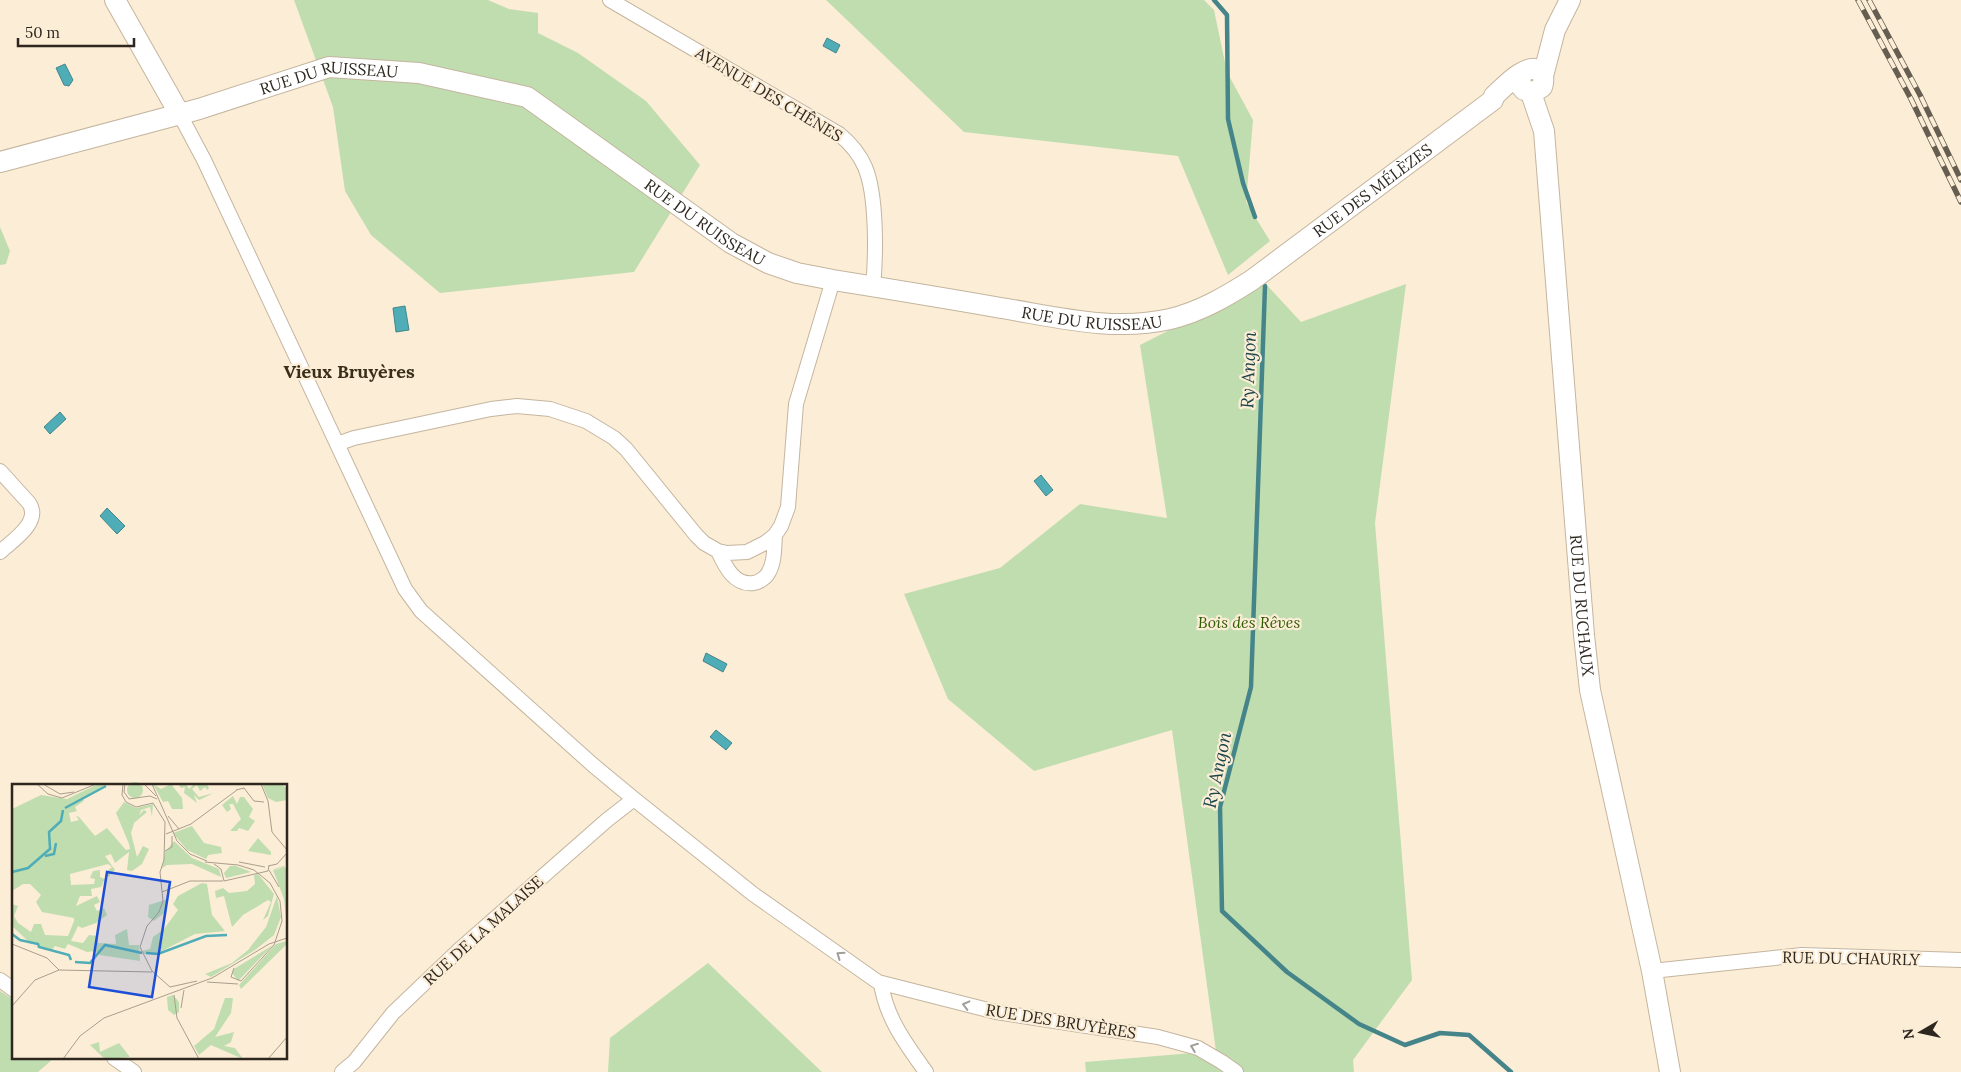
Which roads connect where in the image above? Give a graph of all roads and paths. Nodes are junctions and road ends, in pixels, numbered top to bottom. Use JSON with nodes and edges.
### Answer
{"nodes":[{"id":1,"x":115,"y":0,"type":"edge"},
{"id":2,"x":610,"y":0,"type":"edge"},
{"id":3,"x":1570,"y":0,"type":"edge"},
{"id":4,"x":1532,"y":81,"type":"junction"},
{"id":5,"x":179,"y":113,"type":"junction"},
{"id":6,"x":0,"y":162,"type":"edge"},
{"id":7,"x":833,"y":280,"type":"junction"},
{"id":8,"x":1252,"y":280,"type":"joint"},
{"id":9,"x":873,"y":286,"type":"junction"},
{"id":10,"x":338,"y":444,"type":"junction"},
{"id":11,"x":0,"y":471,"type":"edge"},
{"id":12,"x":775,"y":535,"type":"junction"},
{"id":13,"x":718,"y":551,"type":"junction"},
{"id":14,"x":0,"y":552,"type":"edge"},
{"id":15,"x":634,"y":799,"type":"junction"},
{"id":16,"x":1961,"y":960,"type":"edge"},
{"id":17,"x":1652,"y":971,"type":"junction"},
{"id":18,"x":0,"y":980,"type":"edge"},
{"id":19,"x":881,"y":983,"type":"junction"},
{"id":20,"x":12,"y":989,"type":"edge"},
{"id":21,"x":117,"y":1060,"type":"edge"},
{"id":22,"x":134,"y":1072,"type":"edge"},
{"id":23,"x":342,"y":1072,"type":"edge"},
{"id":24,"x":926,"y":1072,"type":"edge"},
{"id":25,"x":1236,"y":1072,"type":"edge"},
{"id":26,"x":1670,"y":1072,"type":"edge"}],
"edges":[{"from":1,"to":5,"type":"street"},
{"from":2,"to":9,"type":"street","name":"AVENUE DES CHÊNES"},
{"from":3,"to":4,"type":"street","name":"RUE DES MÉLÈZES"},
{"from":4,"to":8,"type":"street","name":"RUE DES MÉLÈZES"},
{"from":4,"to":17,"type":"street","name":"RUE DU RUCHAUX"},
{"from":5,"to":6,"type":"street","name":"RUE DU RUISSEAU"},
{"from":5,"to":7,"type":"street","name":"RUE DU RUISSEAU"},
{"from":5,"to":10,"type":"street"},
{"from":7,"to":9,"type":"street","name":"RUE DU RUISSEAU"},
{"from":7,"to":12,"type":"street"},
{"from":8,"to":9,"type":"street","name":"RUE DU RUISSEAU"},
{"from":10,"to":13,"type":"street"},
{"from":10,"to":15,"type":"street"},
{"from":11,"to":14,"type":"street"},
{"from":12,"to":13,"type":"street"},
{"from":12,"to":13,"type":"street"},
{"from":19,"to":15,"type":"street","one_way":true},
{"from":15,"to":23,"type":"street","name":"RUE DE LA MALAISE"},
{"from":16,"to":17,"type":"street","name":"RUE DU CHAURLY"},
{"from":17,"to":26,"type":"street","name":"RUE DU RUCHAUX"},
{"from":18,"to":20,"type":"street"},
{"from":19,"to":24,"type":"street"},
{"from":25,"to":19,"type":"street","name":"RUE DES BRUYÈRES","one_way":true},
{"from":21,"to":22,"type":"street"}]}
